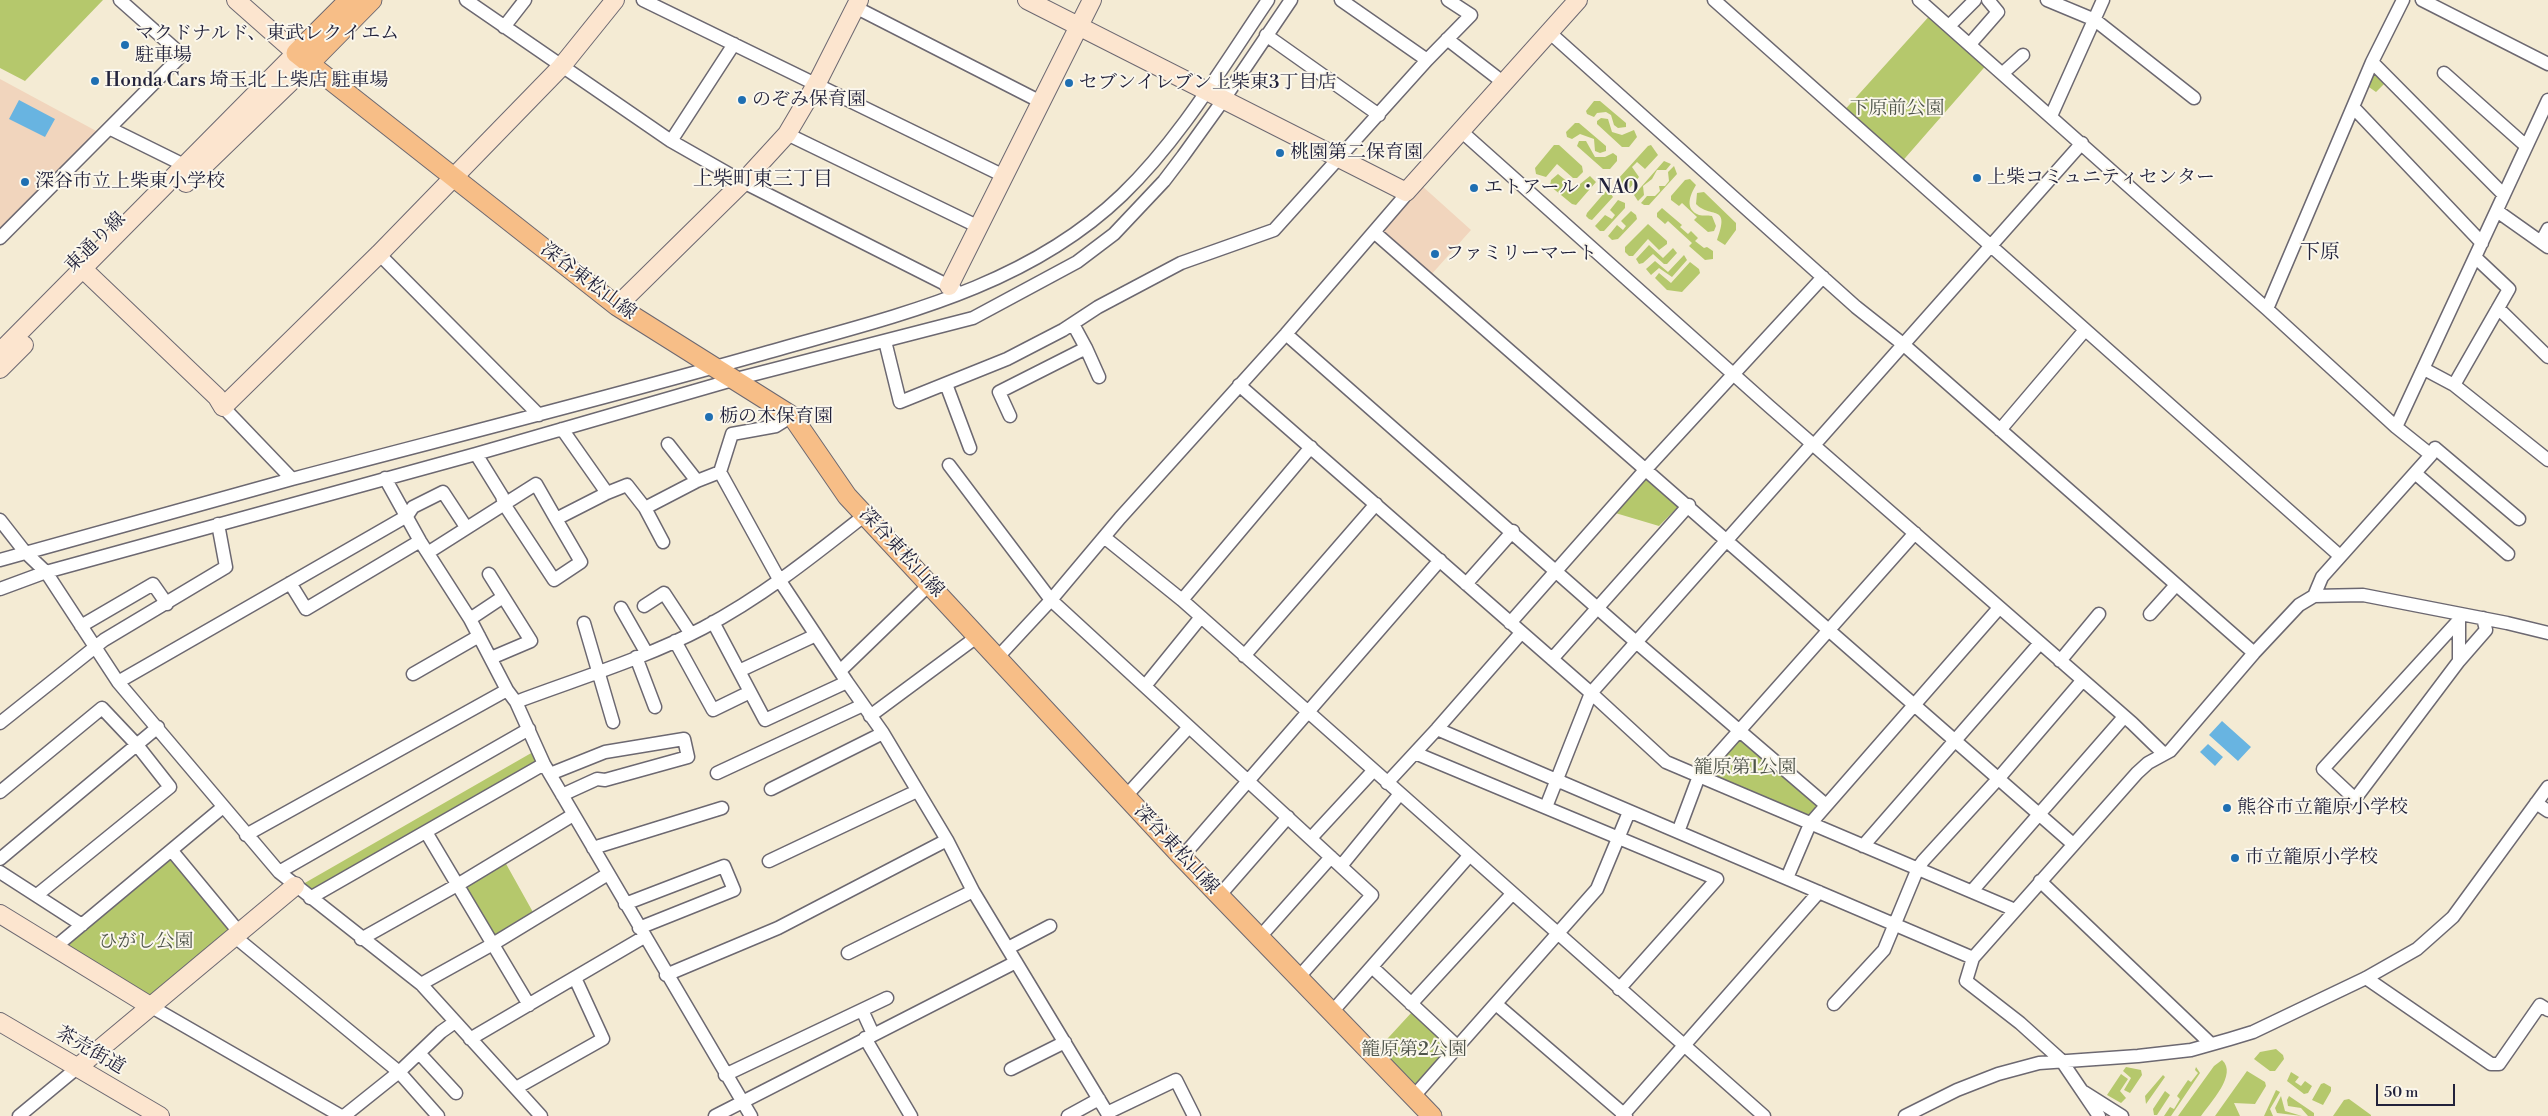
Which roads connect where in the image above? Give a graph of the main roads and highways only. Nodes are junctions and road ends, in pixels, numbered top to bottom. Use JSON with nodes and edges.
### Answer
{"nodes":[{"id":1,"x":349,"y":0,"type":"edge"},
{"id":2,"x":372,"y":0,"type":"edge"},
{"id":3,"x":303,"y":58,"type":"junction"},
{"id":4,"x":1432,"y":1116,"type":"edge"}],
"edges":[{"from":1,"to":3,"type":"main road"},
{"from":2,"to":3,"type":"main road"},
{"from":3,"to":4,"type":"main road","name":"深谷東松山線"}]}
